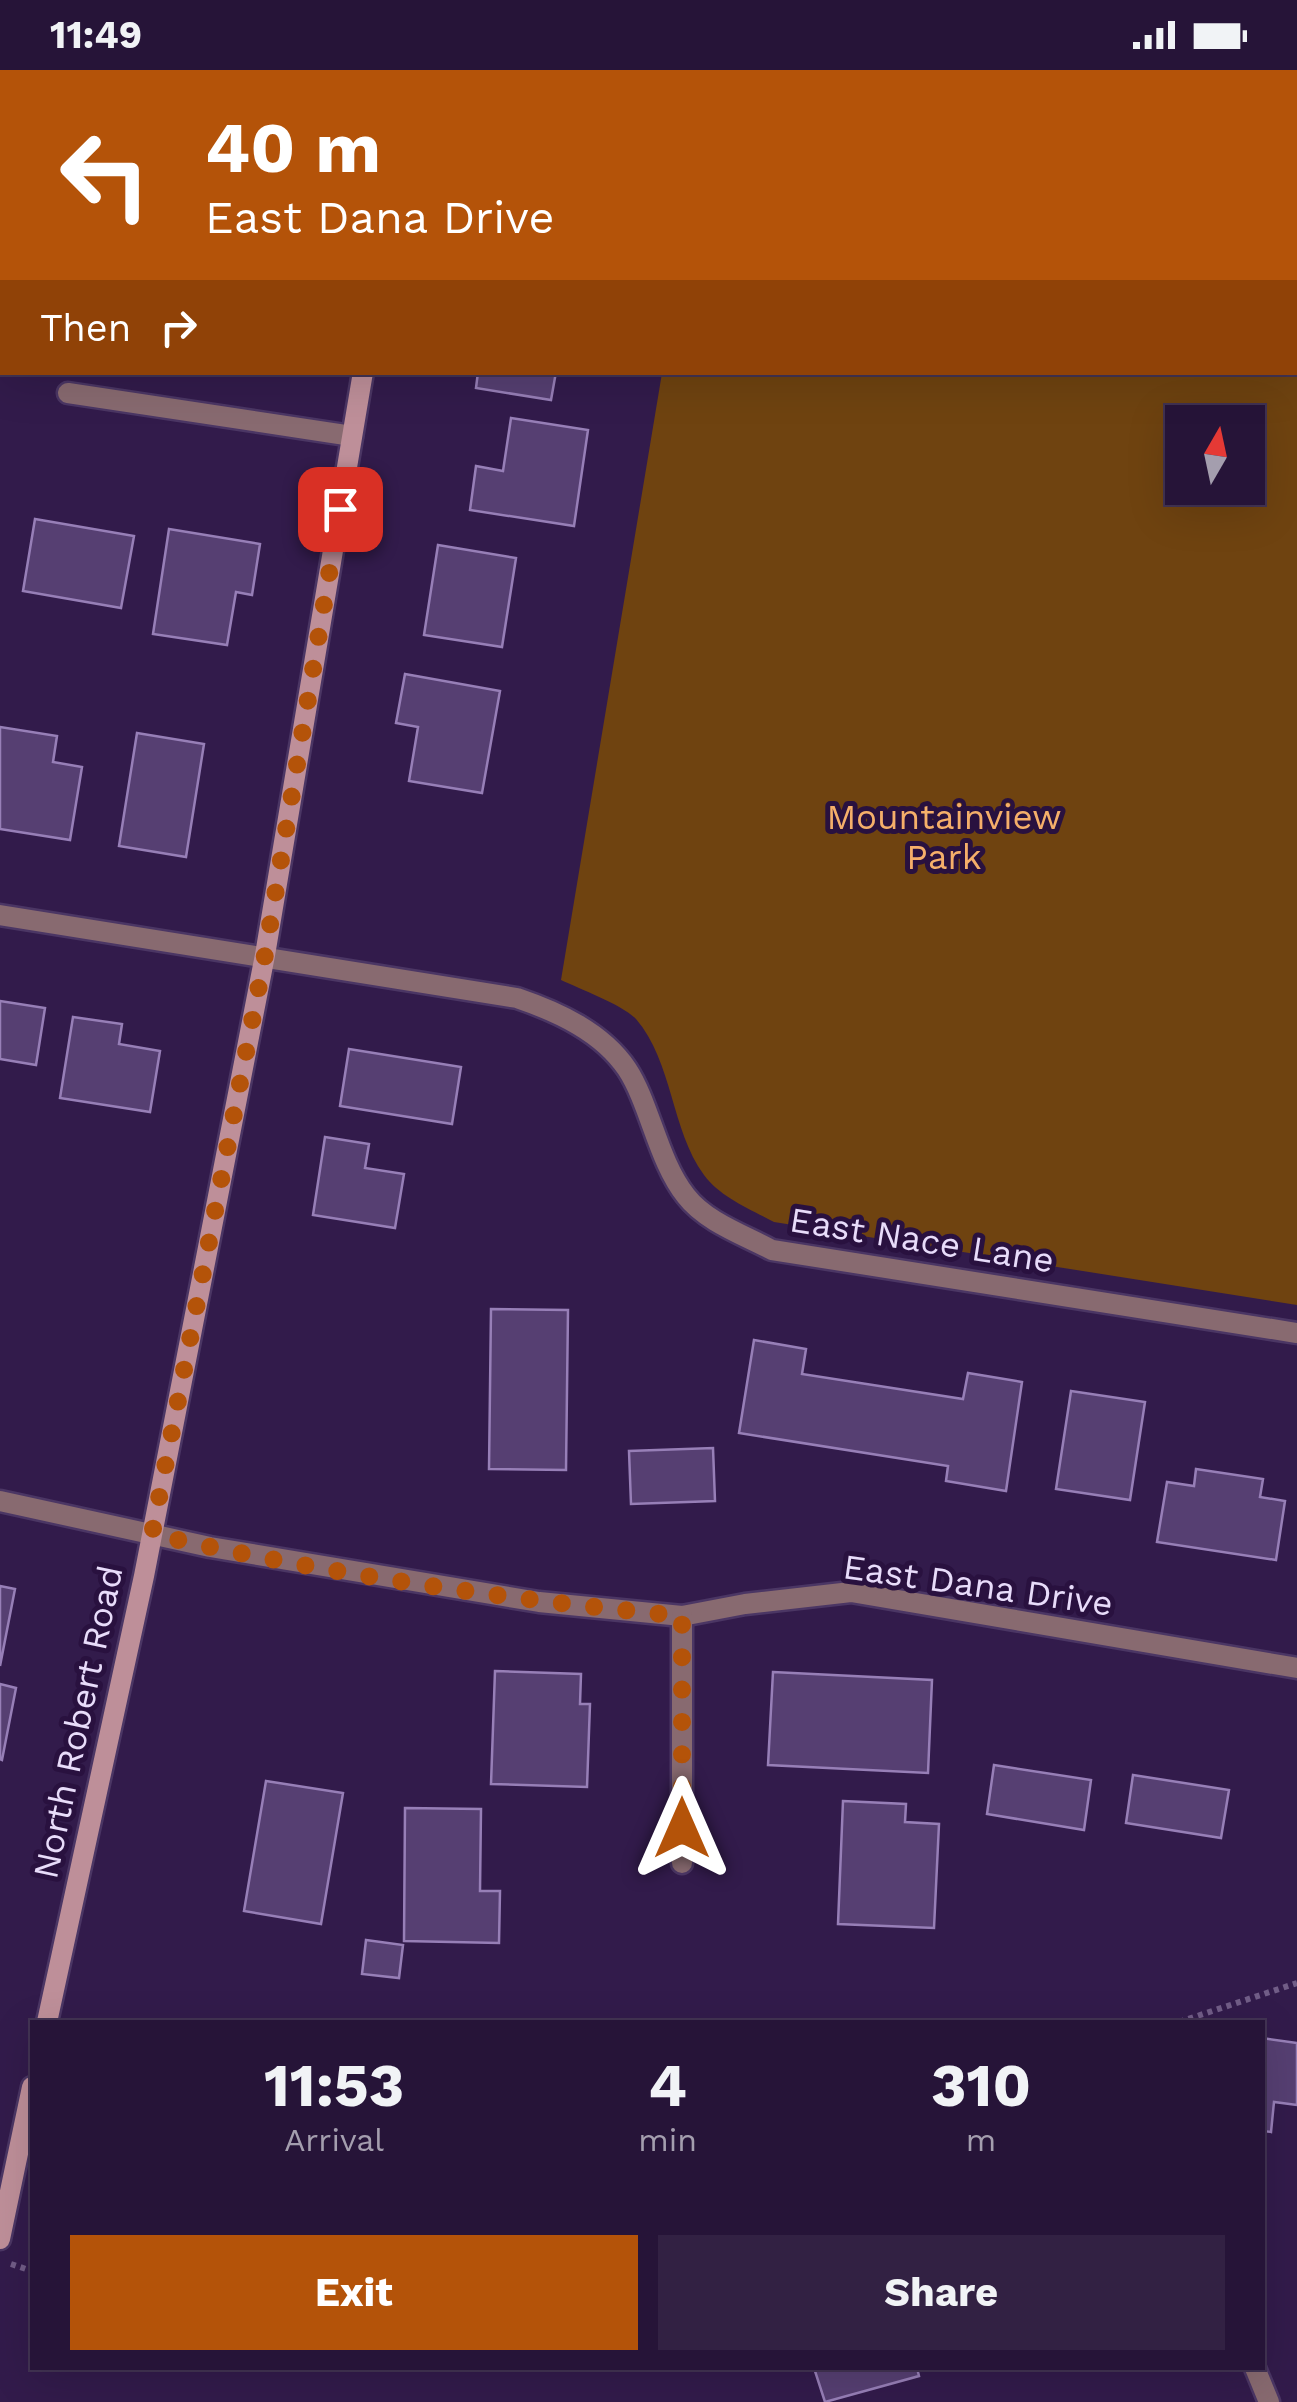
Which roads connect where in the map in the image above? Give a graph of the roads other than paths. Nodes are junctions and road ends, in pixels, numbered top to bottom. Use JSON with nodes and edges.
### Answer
{"nodes":[{"id":1,"x":362,"y":375,"type":"edge"},
{"id":2,"x":68,"y":393,"type":"dead end"},
{"id":3,"x":352,"y":436,"type":"junction"},
{"id":4,"x":0,"y":915,"type":"edge"},
{"id":5,"x":265,"y":955,"type":"junction"},
{"id":6,"x":1297,"y":1333,"type":"edge"},
{"id":7,"x":0,"y":1501,"type":"edge"},
{"id":8,"x":152,"y":1534,"type":"junction"},
{"id":9,"x":682,"y":1616,"type":"junction"},
{"id":10,"x":1297,"y":1668,"type":"edge"},
{"id":11,"x":682,"y":1863,"type":"dead end"},
{"id":12,"x":46,"y":2020,"type":"edge"},
{"id":13,"x":30,"y":2095,"type":"edge"},
{"id":14,"x":3,"y":2205,"type":"edge"},
{"id":15,"x":0,"y":2239,"type":"edge"},
{"id":16,"x":1256,"y":2370,"type":"edge"},
{"id":17,"x":1268,"y":2402,"type":"edge"}],
"edges":[{"from":1,"to":3,"type":"main road","name":"North Robert Road"},
{"from":2,"to":3,"type":"street"},
{"from":3,"to":5,"type":"main road","name":"North Robert Road"},
{"from":4,"to":5,"type":"street","name":"East Nace Lane"},
{"from":5,"to":6,"type":"street","name":"East Nace Lane"},
{"from":5,"to":8,"type":"main road","name":"North Robert Road"},
{"from":7,"to":8,"type":"street","name":"East Dana Drive"},
{"from":8,"to":9,"type":"street","name":"East Dana Drive"},
{"from":8,"to":12,"type":"main road","name":"North Robert Road"},
{"from":9,"to":10,"type":"street","name":"East Dana Drive"},
{"from":9,"to":11,"type":"street"},
{"from":13,"to":14,"type":"main road"},
{"from":14,"to":15,"type":"main road"},
{"from":16,"to":17,"type":"street"}]}
